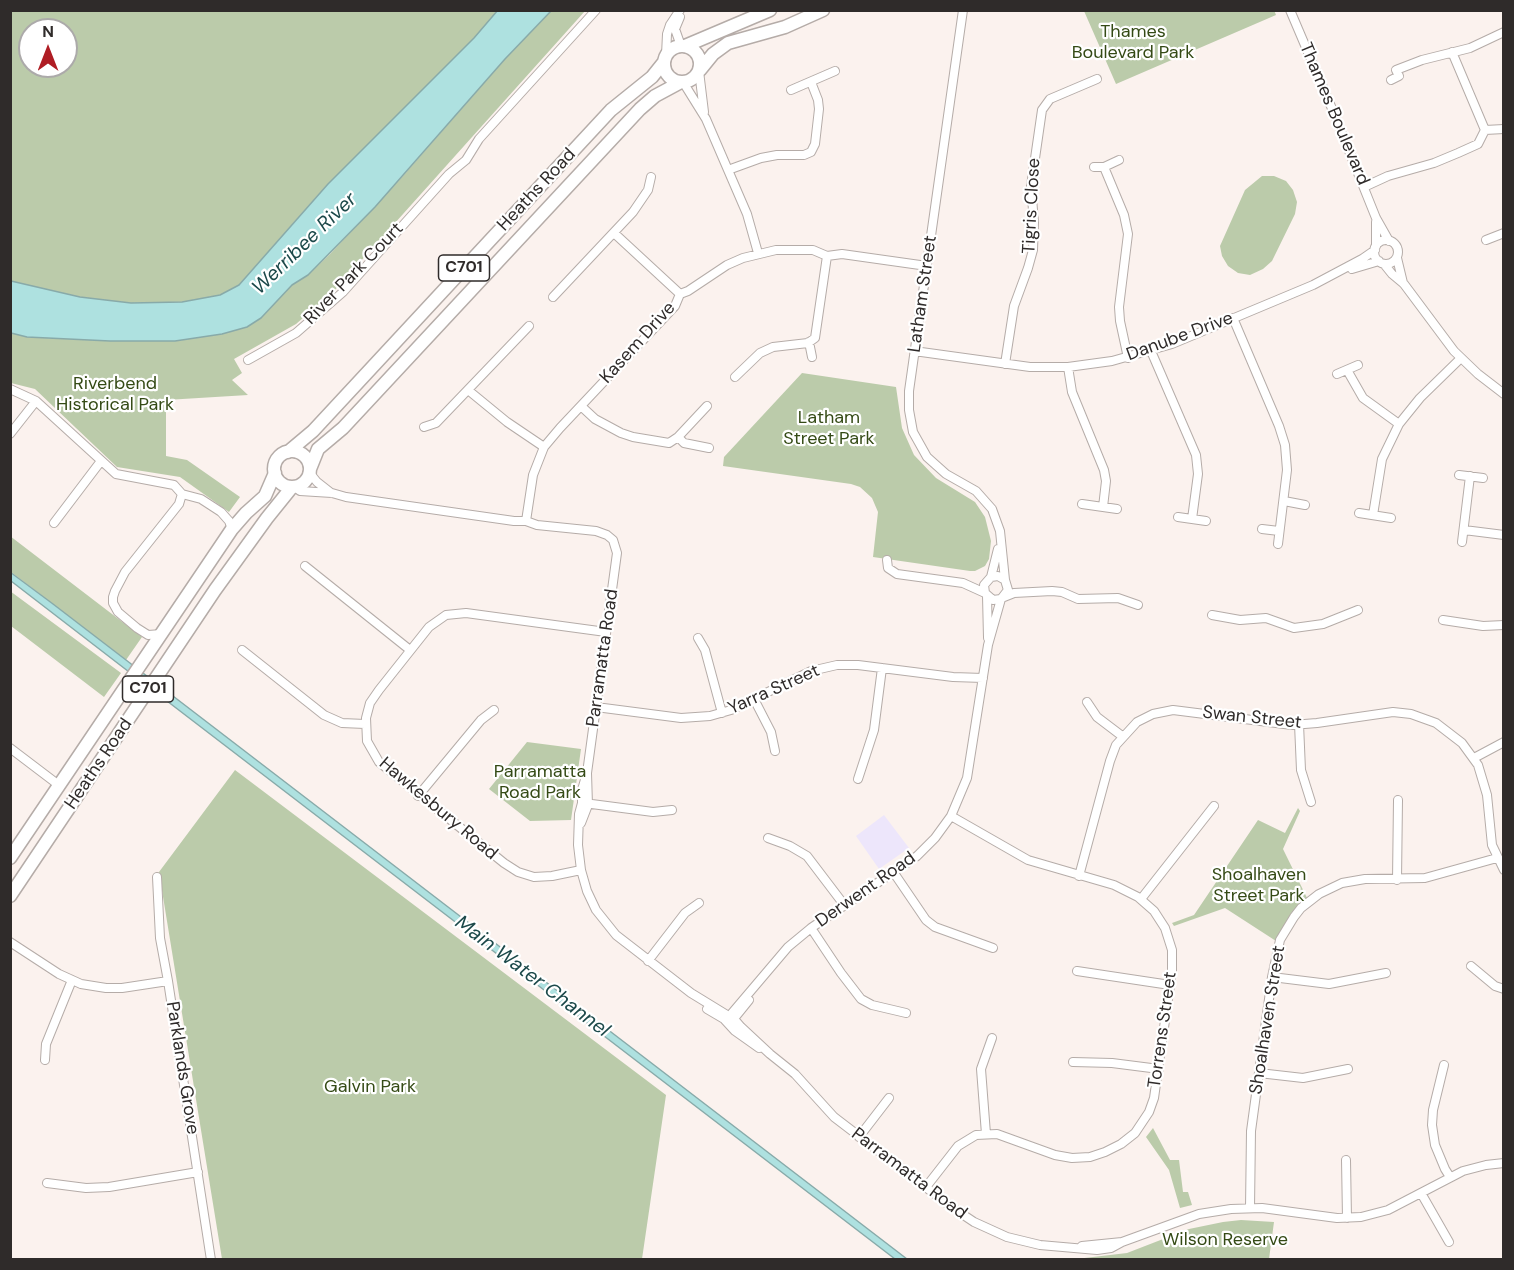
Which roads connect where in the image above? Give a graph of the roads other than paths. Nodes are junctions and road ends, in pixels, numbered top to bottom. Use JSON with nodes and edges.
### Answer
{"nodes":[{"id":1,"x":682,"y":10,"type":"edge"},
{"id":2,"x":770,"y":10,"type":"edge"},
{"id":3,"x":823,"y":10,"type":"edge"},
{"id":4,"x":963,"y":10,"type":"edge"},
{"id":5,"x":1300,"y":10,"type":"edge"},
{"id":6,"x":596,"y":11,"type":"edge"},
{"id":7,"x":1291,"y":12,"type":"edge"},
{"id":8,"x":1503,"y":32,"type":"edge"},
{"id":9,"x":683,"y":46,"type":"junction"},
{"id":10,"x":1452,"y":52,"type":"junction"},
{"id":11,"x":665,"y":59,"type":"junction"},
{"id":12,"x":699,"y":71,"type":"junction"},
{"id":13,"x":835,"y":71,"type":"dead end"},
{"id":14,"x":1097,"y":78,"type":"dead end"},
{"id":15,"x":1391,"y":80,"type":"dead end"},
{"id":16,"x":682,"y":82,"type":"junction"},
{"id":17,"x":812,"y":82,"type":"junction"},
{"id":18,"x":791,"y":90,"type":"dead end"},
{"id":19,"x":706,"y":119,"type":"junction"},
{"id":20,"x":1503,"y":129,"type":"edge"},
{"id":21,"x":1485,"y":130,"type":"junction"},
{"id":22,"x":1119,"y":160,"type":"dead end"},
{"id":23,"x":1094,"y":167,"type":"dead end"},
{"id":24,"x":1104,"y":167,"type":"junction"},
{"id":25,"x":728,"y":170,"type":"junction"},
{"id":26,"x":651,"y":177,"type":"dead end"},
{"id":27,"x":1365,"y":187,"type":"junction"},
{"id":28,"x":1376,"y":218,"type":"junction"},
{"id":29,"x":614,"y":233,"type":"junction"},
{"id":30,"x":1501,"y":234,"type":"edge"},
{"id":31,"x":1486,"y":240,"type":"dead end"},
{"id":32,"x":1389,"y":241,"type":"junction"},
{"id":33,"x":1503,"y":245,"type":"edge"},
{"id":34,"x":1376,"y":248,"type":"junction"},
{"id":35,"x":758,"y":253,"type":"junction"},
{"id":36,"x":827,"y":256,"type":"junction"},
{"id":37,"x":1397,"y":258,"type":"junction"},
{"id":38,"x":1382,"y":263,"type":"junction"},
{"id":39,"x":927,"y":266,"type":"junction"},
{"id":40,"x":1331,"y":276,"type":"junction"},
{"id":41,"x":1404,"y":284,"type":"junction"},
{"id":42,"x":680,"y":294,"type":"junction"},
{"id":43,"x":553,"y":297,"type":"dead end"},
{"id":44,"x":1233,"y":318,"type":"junction"},
{"id":45,"x":529,"y":326,"type":"dead end"},
{"id":46,"x":809,"y":342,"type":"junction"},
{"id":47,"x":914,"y":351,"type":"junction"},
{"id":48,"x":1151,"y":351,"type":"junction"},
{"id":49,"x":812,"y":357,"type":"dead end"},
{"id":50,"x":1128,"y":358,"type":"junction"},
{"id":51,"x":1461,"y":358,"type":"junction"},
{"id":52,"x":248,"y":360,"type":"dead end"},
{"id":53,"x":1005,"y":364,"type":"junction"},
{"id":54,"x":1358,"y":365,"type":"dead end"},
{"id":55,"x":1068,"y":367,"type":"junction"},
{"id":56,"x":1347,"y":370,"type":"junction"},
{"id":57,"x":1336,"y":374,"type":"dead end"},
{"id":58,"x":735,"y":377,"type":"dead end"},
{"id":59,"x":10,"y":389,"type":"edge"},
{"id":60,"x":468,"y":390,"type":"junction"},
{"id":61,"x":1503,"y":394,"type":"edge"},
{"id":62,"x":36,"y":401,"type":"junction"},
{"id":63,"x":581,"y":406,"type":"junction"},
{"id":64,"x":707,"y":406,"type":"dead end"},
{"id":65,"x":1399,"y":424,"type":"junction"},
{"id":66,"x":424,"y":427,"type":"dead end"},
{"id":67,"x":10,"y":434,"type":"edge"},
{"id":68,"x":678,"y":437,"type":"junction"},
{"id":69,"x":544,"y":447,"type":"junction"},
{"id":70,"x":709,"y":448,"type":"dead end"},
{"id":71,"x":288,"y":452,"type":"junction"},
{"id":72,"x":101,"y":461,"type":"junction"},
{"id":73,"x":310,"y":471,"type":"junction"},
{"id":74,"x":275,"y":473,"type":"junction"},
{"id":75,"x":1459,"y":475,"type":"dead end"},
{"id":76,"x":1470,"y":477,"type":"junction"},
{"id":77,"x":1483,"y":478,"type":"dead end"},
{"id":78,"x":293,"y":487,"type":"junction"},
{"id":79,"x":182,"y":494,"type":"junction"},
{"id":80,"x":332,"y":494,"type":"junction"},
{"id":81,"x":1284,"y":501,"type":"junction"},
{"id":82,"x":1082,"y":504,"type":"dead end"},
{"id":83,"x":1305,"y":505,"type":"dead end"},
{"id":84,"x":1103,"y":507,"type":"junction"},
{"id":85,"x":1117,"y":508,"type":"dead end"},
{"id":86,"x":1359,"y":513,"type":"dead end"},
{"id":87,"x":1373,"y":515,"type":"junction"},
{"id":88,"x":1178,"y":517,"type":"dead end"},
{"id":89,"x":526,"y":518,"type":"junction"},
{"id":90,"x":1391,"y":518,"type":"dead end"},
{"id":91,"x":1192,"y":519,"type":"junction"},
{"id":92,"x":1206,"y":521,"type":"dead end"},
{"id":93,"x":54,"y":523,"type":"dead end"},
{"id":94,"x":232,"y":529,"type":"junction"},
{"id":95,"x":1262,"y":529,"type":"dead end"},
{"id":96,"x":1464,"y":530,"type":"junction"},
{"id":97,"x":1280,"y":531,"type":"junction"},
{"id":98,"x":1503,"y":535,"type":"edge"},
{"id":99,"x":1000,"y":542,"type":"junction"},
{"id":100,"x":1462,"y":542,"type":"dead end"},
{"id":101,"x":1278,"y":544,"type":"dead end"},
{"id":102,"x":887,"y":560,"type":"dead end"},
{"id":103,"x":305,"y":566,"type":"dead end"},
{"id":104,"x":990,"y":578,"type":"junction"},
{"id":105,"x":1006,"y":581,"type":"junction"},
{"id":106,"x":963,"y":583,"type":"junction"},
{"id":107,"x":1023,"y":593,"type":"junction"},
{"id":108,"x":986,"y":594,"type":"junction"},
{"id":109,"x":1003,"y":598,"type":"junction"},
{"id":110,"x":1138,"y":605,"type":"dead end"},
{"id":111,"x":1358,"y":610,"type":"dead end"},
{"id":112,"x":1212,"y":615,"type":"dead end"},
{"id":113,"x":1443,"y":620,"type":"dead end"},
{"id":114,"x":1503,"y":625,"type":"edge"},
{"id":115,"x":606,"y":632,"type":"junction"},
{"id":116,"x":162,"y":633,"type":"junction"},
{"id":117,"x":698,"y":638,"type":"dead end"},
{"id":118,"x":988,"y":645,"type":"junction"},
{"id":119,"x":242,"y":650,"type":"dead end"},
{"id":120,"x":410,"y":650,"type":"junction"},
{"id":121,"x":882,"y":668,"type":"junction"},
{"id":122,"x":982,"y":681,"type":"junction"},
{"id":123,"x":754,"y":699,"type":"junction"},
{"id":124,"x":1087,"y":702,"type":"dead end"},
{"id":125,"x":596,"y":707,"type":"junction"},
{"id":126,"x":494,"y":710,"type":"dead end"},
{"id":127,"x":722,"y":713,"type":"junction"},
{"id":128,"x":365,"y":724,"type":"junction"},
{"id":129,"x":1299,"y":724,"type":"junction"},
{"id":130,"x":1122,"y":736,"type":"junction"},
{"id":131,"x":1503,"y":742,"type":"edge"},
{"id":132,"x":10,"y":748,"type":"edge"},
{"id":133,"x":775,"y":751,"type":"dead end"},
{"id":134,"x":1474,"y":758,"type":"junction"},
{"id":135,"x":858,"y":779,"type":"dead end"},
{"id":136,"x":61,"y":783,"type":"junction"},
{"id":137,"x":78,"y":795,"type":"junction"},
{"id":138,"x":418,"y":796,"type":"junction"},
{"id":139,"x":1398,"y":800,"type":"dead end"},
{"id":140,"x":1311,"y":802,"type":"dead end"},
{"id":141,"x":585,"y":804,"type":"junction"},
{"id":142,"x":1214,"y":806,"type":"dead end"},
{"id":143,"x":672,"y":810,"type":"dead end"},
{"id":144,"x":951,"y":816,"type":"junction"},
{"id":145,"x":768,"y":838,"type":"dead end"},
{"id":146,"x":1495,"y":854,"type":"junction"},
{"id":147,"x":10,"y":858,"type":"edge"},
{"id":148,"x":581,"y":870,"type":"junction"},
{"id":149,"x":1503,"y":870,"type":"edge"},
{"id":150,"x":894,"y":873,"type":"junction"},
{"id":151,"x":1079,"y":876,"type":"junction"},
{"id":152,"x":157,"y":877,"type":"dead end"},
{"id":153,"x":1397,"y":880,"type":"junction"},
{"id":154,"x":10,"y":896,"type":"edge"},
{"id":155,"x":1142,"y":899,"type":"junction"},
{"id":156,"x":699,"y":903,"type":"dead end"},
{"id":157,"x":845,"y":906,"type":"junction"},
{"id":158,"x":811,"y":928,"type":"junction"},
{"id":159,"x":10,"y":942,"type":"edge"},
{"id":160,"x":993,"y":948,"type":"dead end"},
{"id":161,"x":648,"y":961,"type":"junction"},
{"id":162,"x":1471,"y":966,"type":"dead end"},
{"id":163,"x":1077,"y":971,"type":"dead end"},
{"id":164,"x":1386,"y":973,"type":"dead end"},
{"id":165,"x":1272,"y":977,"type":"junction"},
{"id":166,"x":72,"y":980,"type":"junction"},
{"id":167,"x":168,"y":981,"type":"junction"},
{"id":168,"x":1170,"y":985,"type":"junction"},
{"id":169,"x":1503,"y":989,"type":"edge"},
{"id":170,"x":906,"y":1013,"type":"dead end"},
{"id":171,"x":731,"y":1020,"type":"junction"},
{"id":172,"x":992,"y":1038,"type":"dead end"},
{"id":173,"x":45,"y":1060,"type":"dead end"},
{"id":174,"x":1073,"y":1062,"type":"dead end"},
{"id":175,"x":1444,"y":1065,"type":"dead end"},
{"id":176,"x":1158,"y":1069,"type":"junction"},
{"id":177,"x":1348,"y":1069,"type":"dead end"},
{"id":178,"x":1259,"y":1073,"type":"junction"},
{"id":179,"x":889,"y":1098,"type":"dead end"},
{"id":180,"x":986,"y":1134,"type":"junction"},
{"id":181,"x":859,"y":1137,"type":"junction"},
{"id":182,"x":1346,"y":1160,"type":"dead end"},
{"id":183,"x":1503,"y":1163,"type":"edge"},
{"id":184,"x":198,"y":1172,"type":"junction"},
{"id":185,"x":1450,"y":1177,"type":"junction"},
{"id":186,"x":47,"y":1183,"type":"dead end"},
{"id":187,"x":926,"y":1187,"type":"junction"},
{"id":188,"x":1421,"y":1193,"type":"junction"},
{"id":189,"x":1250,"y":1208,"type":"junction"},
{"id":190,"x":1347,"y":1218,"type":"junction"},
{"id":191,"x":1449,"y":1242,"type":"dead end"},
{"id":192,"x":211,"y":1260,"type":"edge"}],
"edges":[{"from":1,"to":9,"type":"street"},
{"from":1,"to":11,"type":"street"},
{"from":2,"to":9,"type":"main road","number":"C701"},
{"from":3,"to":12,"type":"main road","number":"C701"},
{"from":4,"to":39,"type":"street","name":"Latham Street"},
{"from":5,"to":7,"type":"street"},
{"from":6,"to":52,"type":"street","name":"River Park Court"},
{"from":7,"to":27,"type":"street","name":"Thames Boulevard"},
{"from":8,"to":10,"type":"street"},
{"from":9,"to":11,"type":"main road","number":"C701"},
{"from":9,"to":12,"type":"main road"},
{"from":10,"to":15,"type":"street"},
{"from":10,"to":21,"type":"street"},
{"from":11,"to":16,"type":"main road"},
{"from":11,"to":71,"type":"main road","name":"Heaths Road","number":"C701"},
{"from":12,"to":16,"type":"main road","number":"C701"},
{"from":12,"to":19,"type":"street"},
{"from":13,"to":17,"type":"street"},
{"from":14,"to":53,"type":"street","name":"Tigris Close"},
{"from":16,"to":19,"type":"street"},
{"from":16,"to":73,"type":"main road","name":"Heaths Road","number":"C701"},
{"from":17,"to":18,"type":"street"},
{"from":17,"to":25,"type":"street"},
{"from":19,"to":25,"type":"street"},
{"from":20,"to":21,"type":"street"},
{"from":21,"to":27,"type":"street"},
{"from":22,"to":24,"type":"street"},
{"from":23,"to":24,"type":"street"},
{"from":24,"to":50,"type":"street"},
{"from":25,"to":35,"type":"street"},
{"from":26,"to":29,"type":"street"},
{"from":27,"to":28,"type":"street","name":"Thames Boulevard"},
{"from":28,"to":32,"type":"street","name":"Thames Boulevard"},
{"from":28,"to":34,"type":"street","name":"Thames Boulevard"},
{"from":29,"to":42,"type":"street"},
{"from":29,"to":43,"type":"street"},
{"from":30,"to":31,"type":"street"},
{"from":30,"to":33,"type":"street"},
{"from":32,"to":34,"type":"street"},
{"from":32,"to":37,"type":"street"},
{"from":34,"to":38,"type":"street"},
{"from":34,"to":40,"type":"street","name":"Danube Drive"},
{"from":35,"to":36,"type":"street","name":"Kasem Drive"},
{"from":35,"to":42,"type":"street","name":"Kasem Drive"},
{"from":36,"to":39,"type":"street","name":"Kasem Drive"},
{"from":36,"to":46,"type":"street"},
{"from":37,"to":38,"type":"street"},
{"from":37,"to":41,"type":"street"},
{"from":38,"to":40,"type":"street","name":"Danube Drive"},
{"from":38,"to":41,"type":"street"},
{"from":39,"to":47,"type":"street","name":"Latham Street"},
{"from":40,"to":44,"type":"street","name":"Danube Drive"},
{"from":41,"to":51,"type":"street"},
{"from":42,"to":63,"type":"street","name":"Kasem Drive"},
{"from":44,"to":48,"type":"street","name":"Danube Drive"},
{"from":44,"to":81,"type":"street"},
{"from":45,"to":60,"type":"street"},
{"from":46,"to":49,"type":"street"},
{"from":46,"to":58,"type":"street"},
{"from":47,"to":53,"type":"street","name":"Danube Drive"},
{"from":47,"to":99,"type":"street","name":"Latham Street"},
{"from":48,"to":50,"type":"street","name":"Danube Drive"},
{"from":48,"to":91,"type":"street"},
{"from":50,"to":55,"type":"street","name":"Danube Drive"},
{"from":51,"to":61,"type":"street"},
{"from":51,"to":65,"type":"street"},
{"from":53,"to":55,"type":"street","name":"Danube Drive"},
{"from":54,"to":56,"type":"street"},
{"from":55,"to":84,"type":"street"},
{"from":56,"to":57,"type":"street"},
{"from":56,"to":65,"type":"street"},
{"from":59,"to":62,"type":"street"},
{"from":60,"to":66,"type":"street"},
{"from":60,"to":69,"type":"street"},
{"from":62,"to":67,"type":"street"},
{"from":62,"to":72,"type":"street"},
{"from":63,"to":68,"type":"street"},
{"from":63,"to":69,"type":"street","name":"Kasem Drive"},
{"from":64,"to":68,"type":"street"},
{"from":65,"to":87,"type":"street"},
{"from":68,"to":70,"type":"street"},
{"from":69,"to":89,"type":"street","name":"Kasem Drive"},
{"from":71,"to":73,"type":"main road"},
{"from":71,"to":74,"type":"main road","number":"C701"},
{"from":72,"to":79,"type":"street"},
{"from":72,"to":93,"type":"street"},
{"from":73,"to":78,"type":"main road","number":"C701"},
{"from":73,"to":80,"type":"street"},
{"from":74,"to":78,"type":"main road"},
{"from":74,"to":94,"type":"main road","name":"Heaths Road","number":"C701"},
{"from":75,"to":76,"type":"street"},
{"from":76,"to":77,"type":"street"},
{"from":76,"to":96,"type":"street"},
{"from":78,"to":80,"type":"street"},
{"from":78,"to":137,"type":"main road","name":"Heaths Road","number":"C701"},
{"from":79,"to":94,"type":"street"},
{"from":79,"to":116,"type":"street"},
{"from":80,"to":89,"type":"street"},
{"from":81,"to":83,"type":"street"},
{"from":81,"to":97,"type":"street"},
{"from":82,"to":84,"type":"street"},
{"from":84,"to":85,"type":"street"},
{"from":86,"to":87,"type":"street"},
{"from":87,"to":90,"type":"street"},
{"from":88,"to":91,"type":"street"},
{"from":89,"to":115,"type":"street","name":"Parramatta Road"},
{"from":91,"to":92,"type":"street"},
{"from":94,"to":116,"type":"main road","name":"Heaths Road","number":"C701"},
{"from":95,"to":97,"type":"street"},
{"from":96,"to":98,"type":"street"},
{"from":96,"to":100,"type":"street"},
{"from":97,"to":101,"type":"street"},
{"from":99,"to":104,"type":"street","name":"Latham Street"},
{"from":99,"to":105,"type":"street","name":"Latham Street"},
{"from":102,"to":106,"type":"street"},
{"from":103,"to":120,"type":"street"},
{"from":104,"to":105,"type":"street"},
{"from":104,"to":106,"type":"street"},
{"from":104,"to":108,"type":"street"},
{"from":105,"to":107,"type":"street"},
{"from":105,"to":109,"type":"street"},
{"from":106,"to":108,"type":"street"},
{"from":107,"to":109,"type":"street"},
{"from":107,"to":110,"type":"street"},
{"from":108,"to":109,"type":"street"},
{"from":108,"to":118,"type":"street","name":"Derwent Road"},
{"from":109,"to":118,"type":"street","name":"Derwent Road"},
{"from":111,"to":112,"type":"street"},
{"from":113,"to":114,"type":"street"},
{"from":115,"to":120,"type":"street"},
{"from":115,"to":125,"type":"street","name":"Parramatta Road"},
{"from":116,"to":136,"type":"main road","name":"Heaths Road","number":"C701"},
{"from":117,"to":127,"type":"street"},
{"from":118,"to":122,"type":"street","name":"Derwent Road"},
{"from":119,"to":128,"type":"street"},
{"from":120,"to":128,"type":"street"},
{"from":121,"to":122,"type":"street","name":"Yarra Street"},
{"from":121,"to":123,"type":"street","name":"Yarra Street"},
{"from":121,"to":135,"type":"street"},
{"from":122,"to":144,"type":"street","name":"Derwent Road"},
{"from":123,"to":127,"type":"street","name":"Yarra Street"},
{"from":123,"to":133,"type":"street"},
{"from":124,"to":130,"type":"street"},
{"from":125,"to":127,"type":"street","name":"Yarra Street"},
{"from":125,"to":141,"type":"street","name":"Parramatta Road"},
{"from":126,"to":138,"type":"street"},
{"from":128,"to":138,"type":"street","name":"Hawkesbury Road"},
{"from":129,"to":130,"type":"street","name":"Swan Street"},
{"from":129,"to":134,"type":"street","name":"Swan Street"},
{"from":129,"to":140,"type":"street"},
{"from":130,"to":151,"type":"street","name":"Swan Street"},
{"from":131,"to":134,"type":"street"},
{"from":132,"to":136,"type":"street"},
{"from":134,"to":146,"type":"street","name":"Swan Street"},
{"from":136,"to":137,"type":"main road"},
{"from":136,"to":147,"type":"main road","name":"Heaths Road","number":"C701"},
{"from":137,"to":154,"type":"main road","name":"Heaths Road","number":"C701"},
{"from":138,"to":148,"type":"street","name":"Hawkesbury Road"},
{"from":139,"to":153,"type":"street"},
{"from":141,"to":143,"type":"street"},
{"from":141,"to":148,"type":"street","name":"Parramatta Road"},
{"from":142,"to":155,"type":"street"},
{"from":144,"to":150,"type":"street","name":"Derwent Road"},
{"from":144,"to":151,"type":"street","name":"Torrens Street"},
{"from":145,"to":157,"type":"street"},
{"from":146,"to":149,"type":"street","name":"Swan Street"},
{"from":146,"to":153,"type":"street","name":"Shoalhaven Street"},
{"from":148,"to":161,"type":"street","name":"Parramatta Road"},
{"from":150,"to":157,"type":"street","name":"Derwent Road"},
{"from":150,"to":160,"type":"street"},
{"from":151,"to":155,"type":"street","name":"Torrens Street"},
{"from":152,"to":167,"type":"street","name":"Parklands Grove"},
{"from":153,"to":165,"type":"street","name":"Shoalhaven Street"},
{"from":155,"to":168,"type":"street","name":"Torrens Street"},
{"from":156,"to":161,"type":"street"},
{"from":157,"to":158,"type":"street","name":"Derwent Road"},
{"from":158,"to":170,"type":"street"},
{"from":158,"to":171,"type":"street","name":"Derwent Road"},
{"from":159,"to":166,"type":"street"},
{"from":161,"to":171,"type":"street","name":"Parramatta Road"},
{"from":162,"to":169,"type":"street"},
{"from":163,"to":168,"type":"street"},
{"from":164,"to":165,"type":"street"},
{"from":165,"to":178,"type":"street","name":"Shoalhaven Street"},
{"from":166,"to":167,"type":"street"},
{"from":166,"to":173,"type":"street"},
{"from":167,"to":184,"type":"street","name":"Parklands Grove"},
{"from":168,"to":176,"type":"street","name":"Torrens Street"},
{"from":171,"to":181,"type":"street","name":"Parramatta Road"},
{"from":172,"to":180,"type":"street"},
{"from":174,"to":176,"type":"street"},
{"from":175,"to":185,"type":"street"},
{"from":176,"to":180,"type":"street","name":"Torrens Street"},
{"from":177,"to":178,"type":"street"},
{"from":178,"to":189,"type":"street","name":"Shoalhaven Street"},
{"from":179,"to":181,"type":"street"},
{"from":180,"to":187,"type":"street"},
{"from":181,"to":187,"type":"street","name":"Parramatta Road"},
{"from":182,"to":190,"type":"street"},
{"from":183,"to":185,"type":"street","name":"Parramatta Road"},
{"from":184,"to":186,"type":"street"},
{"from":184,"to":192,"type":"street","name":"Parklands Grove"},
{"from":185,"to":188,"type":"street","name":"Parramatta Road"},
{"from":187,"to":189,"type":"street","name":"Parramatta Road"},
{"from":188,"to":190,"type":"street","name":"Parramatta Road"},
{"from":188,"to":191,"type":"street"},
{"from":189,"to":190,"type":"street","name":"Parramatta Road"}]}
